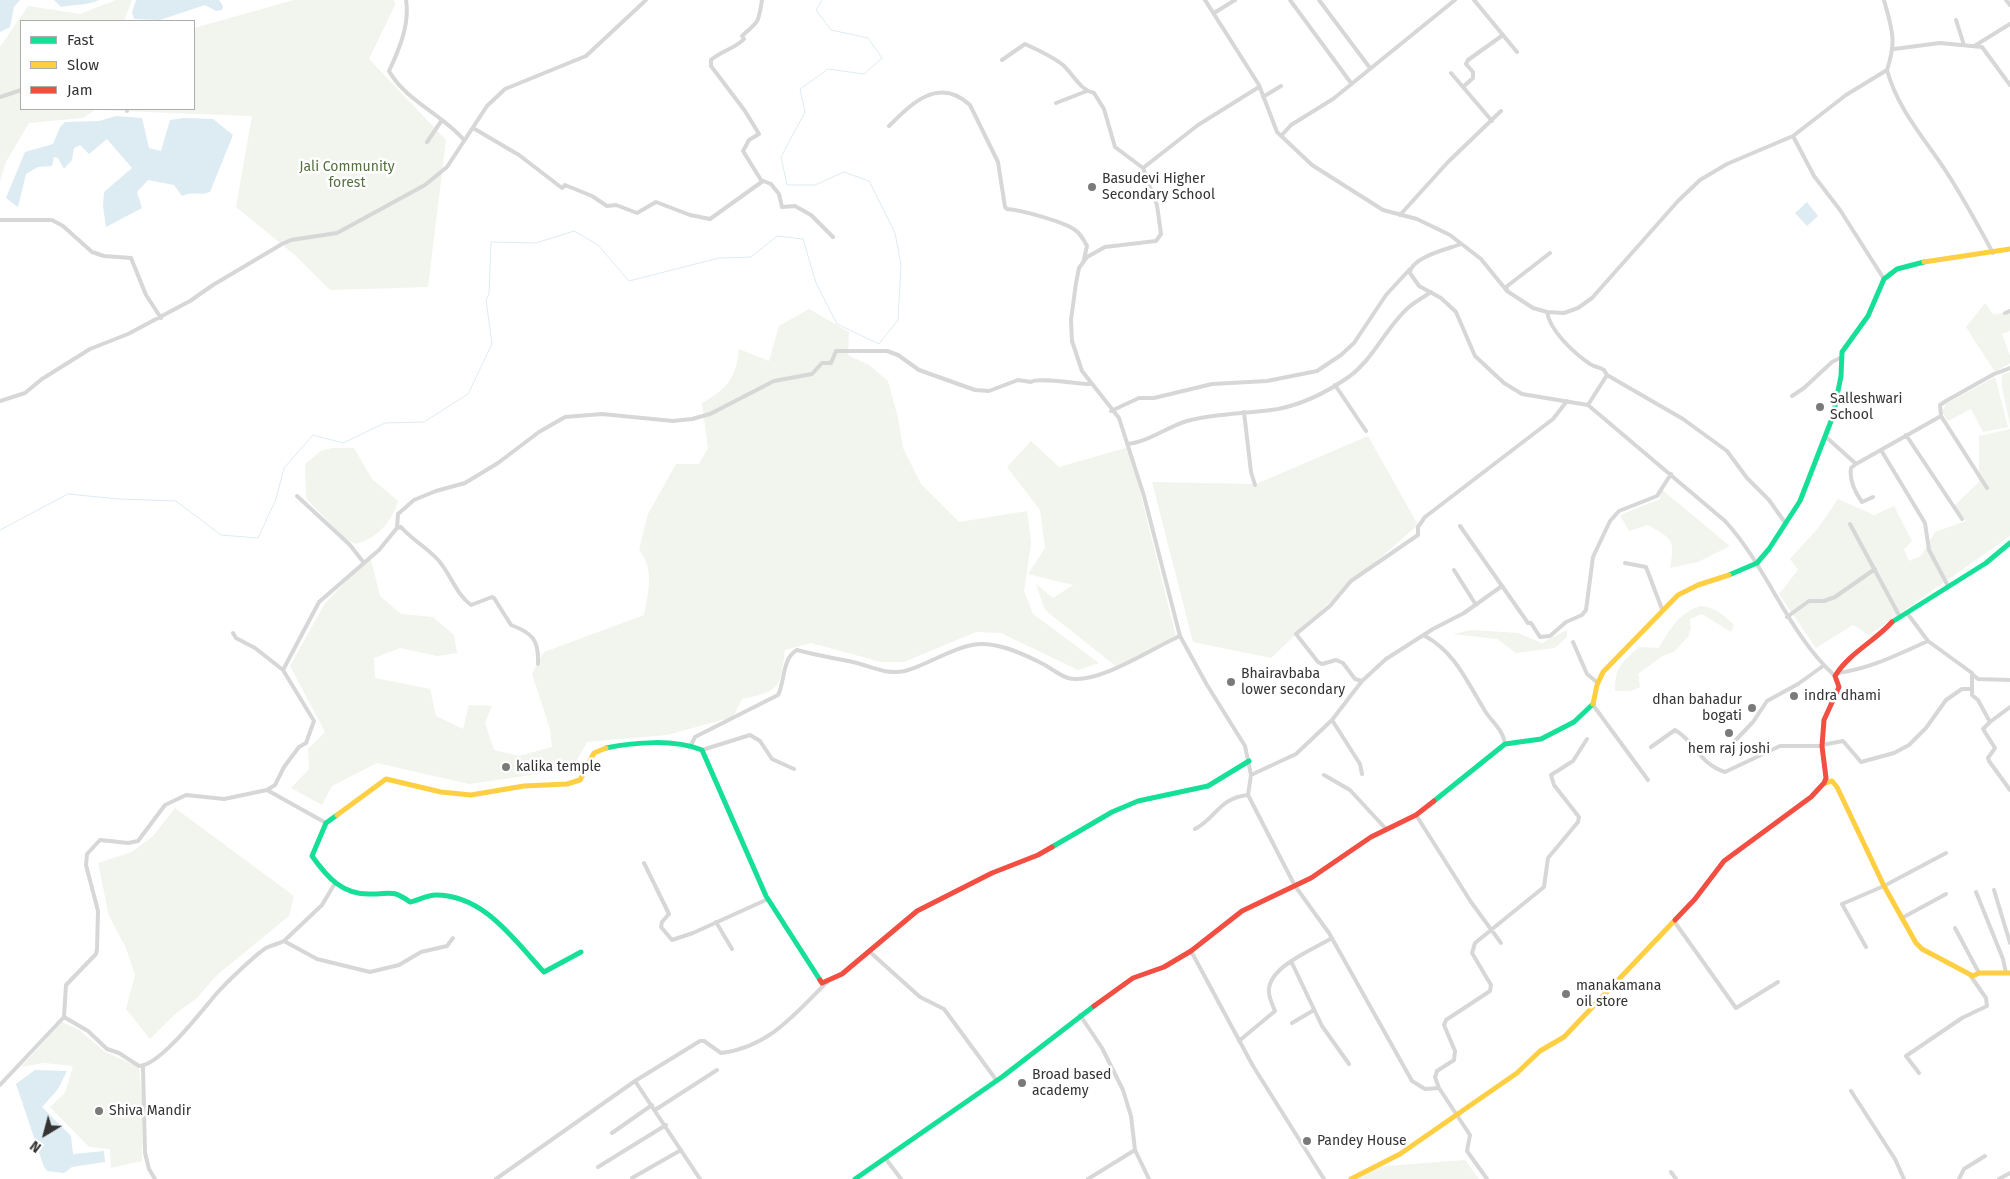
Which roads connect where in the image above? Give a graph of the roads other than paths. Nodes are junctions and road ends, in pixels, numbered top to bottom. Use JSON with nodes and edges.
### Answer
{"nodes":[{"id":1,"x":406,"y":0,"type":"edge"},
{"id":2,"x":646,"y":0,"type":"edge"},
{"id":3,"x":762,"y":0,"type":"edge"},
{"id":4,"x":1205,"y":0,"type":"edge"},
{"id":5,"x":1235,"y":0,"type":"edge"},
{"id":6,"x":1290,"y":0,"type":"edge"},
{"id":7,"x":1319,"y":0,"type":"edge"},
{"id":8,"x":1455,"y":0,"type":"edge"},
{"id":9,"x":1474,"y":0,"type":"edge"},
{"id":10,"x":1884,"y":0,"type":"edge"},
{"id":11,"x":2006,"y":0,"type":"edge"},
{"id":12,"x":2010,"y":5,"type":"edge"},
{"id":13,"x":1214,"y":13,"type":"junction"},
{"id":14,"x":1956,"y":20,"type":"dead end"},
{"id":15,"x":2010,"y":24,"type":"edge"},
{"id":16,"x":1503,"y":35,"type":"junction"},
{"id":17,"x":1964,"y":45,"type":"junction"},
{"id":18,"x":1976,"y":45,"type":"junction"},
{"id":19,"x":1894,"y":49,"type":"junction"},
{"id":20,"x":1517,"y":52,"type":"dead end"},
{"id":21,"x":1002,"y":60,"type":"dead end"},
{"id":22,"x":1370,"y":68,"type":"junction"},
{"id":23,"x":1887,"y":70,"type":"junction"},
{"id":24,"x":1451,"y":73,"type":"dead end"},
{"id":25,"x":1351,"y":83,"type":"junction"},
{"id":26,"x":2010,"y":84,"type":"edge"},
{"id":27,"x":1281,"y":86,"type":"dead end"},
{"id":28,"x":1259,"y":87,"type":"junction"},
{"id":29,"x":1463,"y":87,"type":"junction"},
{"id":30,"x":20,"y":90,"type":"edge"},
{"id":31,"x":1087,"y":92,"type":"junction"},
{"id":32,"x":0,"y":97,"type":"edge"},
{"id":33,"x":1263,"y":97,"type":"junction"},
{"id":34,"x":1056,"y":103,"type":"dead end"},
{"id":35,"x":1502,"y":111,"type":"dead end"},
{"id":36,"x":442,"y":120,"type":"junction"},
{"id":37,"x":1492,"y":121,"type":"junction"},
{"id":38,"x":889,"y":126,"type":"dead end"},
{"id":39,"x":472,"y":128,"type":"junction"},
{"id":40,"x":1282,"y":136,"type":"junction"},
{"id":41,"x":1793,"y":136,"type":"junction"},
{"id":42,"x":464,"y":140,"type":"junction"},
{"id":43,"x":427,"y":142,"type":"dead end"},
{"id":44,"x":1142,"y":168,"type":"junction"},
{"id":45,"x":764,"y":181,"type":"junction"},
{"id":46,"x":1400,"y":215,"type":"junction"},
{"id":47,"x":0,"y":220,"type":"edge"},
{"id":48,"x":833,"y":237,"type":"dead end"},
{"id":49,"x":1461,"y":244,"type":"junction"},
{"id":50,"x":2010,"y":249,"type":"edge"},
{"id":51,"x":1550,"y":253,"type":"dead end"},
{"id":52,"x":1993,"y":253,"type":"junction"},
{"id":53,"x":1083,"y":262,"type":"junction"},
{"id":54,"x":1410,"y":269,"type":"junction"},
{"id":55,"x":1884,"y":279,"type":"junction"},
{"id":56,"x":1431,"y":292,"type":"junction"},
{"id":57,"x":1507,"y":292,"type":"junction"},
{"id":58,"x":1548,"y":312,"type":"junction"},
{"id":59,"x":161,"y":318,"type":"junction"},
{"id":60,"x":1840,"y":358,"type":"junction"},
{"id":61,"x":2010,"y":368,"type":"edge"},
{"id":62,"x":1607,"y":374,"type":"junction"},
{"id":63,"x":1090,"y":384,"type":"junction"},
{"id":64,"x":1334,"y":385,"type":"junction"},
{"id":65,"x":1792,"y":396,"type":"dead end"},
{"id":66,"x":1567,"y":401,"type":"junction"},
{"id":67,"x":0,"y":402,"type":"edge"},
{"id":68,"x":1588,"y":405,"type":"junction"},
{"id":69,"x":1111,"y":411,"type":"junction"},
{"id":70,"x":1244,"y":412,"type":"junction"},
{"id":71,"x":1941,"y":416,"type":"junction"},
{"id":72,"x":1366,"y":431,"type":"dead end"},
{"id":73,"x":1825,"y":436,"type":"junction"},
{"id":74,"x":1906,"y":436,"type":"junction"},
{"id":75,"x":1127,"y":444,"type":"junction"},
{"id":76,"x":1881,"y":450,"type":"junction"},
{"id":77,"x":1856,"y":464,"type":"junction"},
{"id":78,"x":1671,"y":474,"type":"junction"},
{"id":79,"x":1255,"y":485,"type":"dead end"},
{"id":80,"x":1987,"y":488,"type":"dead end"},
{"id":81,"x":297,"y":496,"type":"dead end"},
{"id":82,"x":1873,"y":497,"type":"dead end"},
{"id":83,"x":1962,"y":519,"type":"dead end"},
{"id":84,"x":1786,"y":524,"type":"junction"},
{"id":85,"x":1850,"y":524,"type":"dead end"},
{"id":86,"x":1460,"y":526,"type":"dead end"},
{"id":87,"x":397,"y":528,"type":"junction"},
{"id":88,"x":2010,"y":543,"type":"edge"},
{"id":89,"x":1757,"y":562,"type":"junction"},
{"id":90,"x":364,"y":563,"type":"junction"},
{"id":91,"x":1625,"y":563,"type":"dead end"},
{"id":92,"x":1875,"y":569,"type":"junction"},
{"id":93,"x":1454,"y":570,"type":"dead end"},
{"id":94,"x":1502,"y":586,"type":"junction"},
{"id":95,"x":1948,"y":586,"type":"junction"},
{"id":96,"x":1476,"y":605,"type":"junction"},
{"id":97,"x":1662,"y":609,"type":"junction"},
{"id":98,"x":1907,"y":613,"type":"junction"},
{"id":99,"x":1787,"y":617,"type":"junction"},
{"id":100,"x":1900,"y":617,"type":"junction"},
{"id":101,"x":233,"y":634,"type":"dead end"},
{"id":102,"x":1180,"y":636,"type":"junction"},
{"id":103,"x":1424,"y":636,"type":"junction"},
{"id":104,"x":1928,"y":641,"type":"junction"},
{"id":105,"x":1573,"y":642,"type":"dead end"},
{"id":106,"x":538,"y":664,"type":"dead end"},
{"id":107,"x":1823,"y":666,"type":"junction"},
{"id":108,"x":283,"y":670,"type":"junction"},
{"id":109,"x":1836,"y":674,"type":"junction"},
{"id":110,"x":1972,"y":674,"type":"junction"},
{"id":111,"x":2010,"y":680,"type":"edge"},
{"id":112,"x":1362,"y":681,"type":"junction"},
{"id":113,"x":1598,"y":683,"type":"junction"},
{"id":114,"x":1971,"y":689,"type":"junction"},
{"id":115,"x":1593,"y":705,"type":"junction"},
{"id":116,"x":2010,"y":707,"type":"edge"},
{"id":117,"x":1332,"y":720,"type":"junction"},
{"id":118,"x":1990,"y":722,"type":"junction"},
{"id":119,"x":1587,"y":739,"type":"dead end"},
{"id":120,"x":1505,"y":744,"type":"junction"},
{"id":121,"x":691,"y":745,"type":"junction"},
{"id":122,"x":1730,"y":746,"type":"dead end"},
{"id":123,"x":1822,"y":746,"type":"junction"},
{"id":124,"x":1651,"y":747,"type":"dead end"},
{"id":125,"x":702,"y":750,"type":"junction"},
{"id":126,"x":1249,"y":761,"type":"junction"},
{"id":127,"x":794,"y":769,"type":"dead end"},
{"id":128,"x":1362,"y":774,"type":"dead end"},
{"id":129,"x":1251,"y":775,"type":"junction"},
{"id":130,"x":1324,"y":775,"type":"dead end"},
{"id":131,"x":1648,"y":780,"type":"dead end"},
{"id":132,"x":1824,"y":783,"type":"junction"},
{"id":133,"x":267,"y":790,"type":"junction"},
{"id":134,"x":2010,"y":790,"type":"edge"},
{"id":135,"x":1248,"y":795,"type":"junction"},
{"id":136,"x":1416,"y":815,"type":"junction"},
{"id":137,"x":326,"y":824,"type":"junction"},
{"id":138,"x":1195,"y":829,"type":"dead end"},
{"id":139,"x":1386,"y":829,"type":"junction"},
{"id":140,"x":1946,"y":853,"type":"dead end"},
{"id":141,"x":644,"y":863,"type":"dead end"},
{"id":142,"x":334,"y":885,"type":"junction"},
{"id":143,"x":1295,"y":886,"type":"junction"},
{"id":144,"x":1884,"y":886,"type":"junction"},
{"id":145,"x":1994,"y":890,"type":"dead end"},
{"id":146,"x":1976,"y":892,"type":"dead end"},
{"id":147,"x":1946,"y":894,"type":"dead end"},
{"id":148,"x":768,"y":899,"type":"junction"},
{"id":149,"x":1902,"y":918,"type":"junction"},
{"id":150,"x":1674,"y":921,"type":"junction"},
{"id":151,"x":716,"y":922,"type":"junction"},
{"id":152,"x":1955,"y":928,"type":"dead end"},
{"id":153,"x":1491,"y":930,"type":"junction"},
{"id":154,"x":453,"y":938,"type":"dead end"},
{"id":155,"x":1332,"y":938,"type":"junction"},
{"id":156,"x":284,"y":941,"type":"junction"},
{"id":157,"x":1501,"y":943,"type":"dead end"},
{"id":158,"x":2010,"y":943,"type":"edge"},
{"id":159,"x":1866,"y":947,"type":"dead end"},
{"id":160,"x":732,"y":950,"type":"dead end"},
{"id":161,"x":1191,"y":951,"type":"junction"},
{"id":162,"x":580,"y":952,"type":"dead end"},
{"id":163,"x":870,"y":952,"type":"junction"},
{"id":164,"x":1291,"y":961,"type":"junction"},
{"id":165,"x":1979,"y":973,"type":"junction"},
{"id":166,"x":2008,"y":973,"type":"edge"},
{"id":167,"x":1970,"y":975,"type":"junction"},
{"id":168,"x":827,"y":982,"type":"junction"},
{"id":169,"x":1778,"y":982,"type":"dead end"},
{"id":170,"x":1314,"y":1010,"type":"junction"},
{"id":171,"x":1080,"y":1015,"type":"junction"},
{"id":172,"x":64,"y":1017,"type":"junction"},
{"id":173,"x":1292,"y":1023,"type":"dead end"},
{"id":174,"x":1239,"y":1040,"type":"junction"},
{"id":175,"x":1349,"y":1064,"type":"dead end"},
{"id":176,"x":143,"y":1066,"type":"junction"},
{"id":177,"x":717,"y":1070,"type":"dead end"},
{"id":178,"x":1919,"y":1073,"type":"dead end"},
{"id":179,"x":635,"y":1081,"type":"junction"},
{"id":180,"x":997,"y":1081,"type":"junction"},
{"id":181,"x":0,"y":1085,"type":"edge"},
{"id":182,"x":1439,"y":1088,"type":"junction"},
{"id":183,"x":1851,"y":1091,"type":"dead end"},
{"id":184,"x":652,"y":1105,"type":"junction"},
{"id":185,"x":656,"y":1110,"type":"junction"},
{"id":186,"x":1456,"y":1115,"type":"junction"},
{"id":187,"x":666,"y":1125,"type":"junction"},
{"id":188,"x":612,"y":1133,"type":"dead end"},
{"id":189,"x":681,"y":1150,"type":"junction"},
{"id":190,"x":1136,"y":1150,"type":"junction"},
{"id":191,"x":1985,"y":1156,"type":"dead end"},
{"id":192,"x":886,"y":1159,"type":"junction"},
{"id":193,"x":598,"y":1167,"type":"dead end"},
{"id":194,"x":1672,"y":1172,"type":"dead end"},
{"id":195,"x":2010,"y":1173,"type":"edge"},
{"id":196,"x":632,"y":1178,"type":"edge"},
{"id":197,"x":155,"y":1179,"type":"edge"},
{"id":198,"x":496,"y":1179,"type":"edge"},
{"id":199,"x":700,"y":1179,"type":"edge"},
{"id":200,"x":855,"y":1179,"type":"edge"},
{"id":201,"x":901,"y":1179,"type":"edge"},
{"id":202,"x":1088,"y":1179,"type":"edge"},
{"id":203,"x":1148,"y":1179,"type":"edge"},
{"id":204,"x":1324,"y":1179,"type":"edge"},
{"id":205,"x":1351,"y":1179,"type":"edge"},
{"id":206,"x":1487,"y":1179,"type":"edge"},
{"id":207,"x":1676,"y":1179,"type":"edge"},
{"id":208,"x":1904,"y":1179,"type":"edge"},
{"id":209,"x":1959,"y":1179,"type":"edge"},
{"id":210,"x":1999,"y":1179,"type":"edge"}],
"edges":[{"from":1,"to":36,"type":"street"},
{"from":2,"to":39,"type":"street"},
{"from":3,"to":45,"type":"street"},
{"from":4,"to":13,"type":"street"},
{"from":5,"to":13,"type":"street"},
{"from":6,"to":25,"type":"street"},
{"from":7,"to":22,"type":"street"},
{"from":8,"to":22,"type":"street"},
{"from":9,"to":16,"type":"street"},
{"from":10,"to":19,"type":"street"},
{"from":11,"to":12,"type":"street"},
{"from":13,"to":28,"type":"street"},
{"from":14,"to":17,"type":"street"},
{"from":15,"to":18,"type":"street"},
{"from":16,"to":20,"type":"street"},
{"from":16,"to":29,"type":"street"},
{"from":17,"to":18,"type":"street"},
{"from":17,"to":19,"type":"street"},
{"from":18,"to":26,"type":"street"},
{"from":19,"to":23,"type":"street"},
{"from":21,"to":31,"type":"street"},
{"from":22,"to":25,"type":"street"},
{"from":23,"to":41,"type":"street"},
{"from":23,"to":52,"type":"street"},
{"from":24,"to":29,"type":"street"},
{"from":25,"to":40,"type":"street"},
{"from":27,"to":33,"type":"street"},
{"from":28,"to":33,"type":"street"},
{"from":28,"to":44,"type":"street"},
{"from":29,"to":37,"type":"street"},
{"from":30,"to":32,"type":"street"},
{"from":31,"to":34,"type":"street"},
{"from":31,"to":44,"type":"street"},
{"from":33,"to":40,"type":"street"},
{"from":35,"to":37,"type":"street"},
{"from":36,"to":42,"type":"street"},
{"from":36,"to":43,"type":"street"},
{"from":37,"to":46,"type":"street"},
{"from":38,"to":53,"type":"street"},
{"from":39,"to":42,"type":"street"},
{"from":39,"to":45,"type":"street"},
{"from":40,"to":46,"type":"street"},
{"from":41,"to":55,"type":"street"},
{"from":41,"to":58,"type":"street"},
{"from":42,"to":59,"type":"street"},
{"from":44,"to":53,"type":"street"},
{"from":45,"to":48,"type":"street"},
{"from":46,"to":49,"type":"street"},
{"from":47,"to":59,"type":"street"},
{"from":49,"to":54,"type":"street"},
{"from":49,"to":57,"type":"street"},
{"from":50,"to":52,"type":"street"},
{"from":51,"to":57,"type":"street"},
{"from":52,"to":55,"type":"street"},
{"from":53,"to":63,"type":"street"},
{"from":54,"to":56,"type":"street"},
{"from":54,"to":69,"type":"street"},
{"from":55,"to":60,"type":"street"},
{"from":56,"to":64,"type":"street"},
{"from":56,"to":66,"type":"street"},
{"from":57,"to":58,"type":"street"},
{"from":58,"to":62,"type":"street"},
{"from":59,"to":67,"type":"street"},
{"from":60,"to":65,"type":"street"},
{"from":60,"to":73,"type":"street"},
{"from":61,"to":71,"type":"street"},
{"from":62,"to":68,"type":"street"},
{"from":62,"to":84,"type":"street"},
{"from":63,"to":69,"type":"street"},
{"from":63,"to":87,"type":"street"},
{"from":64,"to":70,"type":"street"},
{"from":64,"to":72,"type":"street"},
{"from":66,"to":68,"type":"street"},
{"from":66,"to":112,"type":"street"},
{"from":68,"to":78,"type":"street"},
{"from":69,"to":75,"type":"street"},
{"from":70,"to":75,"type":"street"},
{"from":70,"to":79,"type":"street"},
{"from":71,"to":74,"type":"street"},
{"from":71,"to":80,"type":"street"},
{"from":73,"to":77,"type":"street"},
{"from":73,"to":84,"type":"street"},
{"from":74,"to":76,"type":"street"},
{"from":74,"to":83,"type":"street"},
{"from":75,"to":102,"type":"street"},
{"from":76,"to":77,"type":"street"},
{"from":76,"to":95,"type":"street"},
{"from":77,"to":82,"type":"street"},
{"from":78,"to":89,"type":"street"},
{"from":78,"to":94,"type":"street"},
{"from":81,"to":90,"type":"street"},
{"from":84,"to":89,"type":"street"},
{"from":85,"to":92,"type":"street"},
{"from":86,"to":94,"type":"street"},
{"from":87,"to":90,"type":"street"},
{"from":87,"to":106,"type":"street"},
{"from":88,"to":95,"type":"street"},
{"from":89,"to":97,"type":"street"},
{"from":89,"to":99,"type":"street"},
{"from":90,"to":108,"type":"street"},
{"from":91,"to":97,"type":"street"},
{"from":92,"to":99,"type":"street"},
{"from":92,"to":100,"type":"street"},
{"from":93,"to":96,"type":"street"},
{"from":94,"to":96,"type":"street"},
{"from":95,"to":98,"type":"street"},
{"from":96,"to":103,"type":"street"},
{"from":97,"to":113,"type":"street"},
{"from":98,"to":100,"type":"street"},
{"from":98,"to":104,"type":"street"},
{"from":99,"to":107,"type":"street"},
{"from":100,"to":109,"type":"street"},
{"from":101,"to":108,"type":"street"},
{"from":102,"to":121,"type":"street"},
{"from":102,"to":126,"type":"street"},
{"from":103,"to":112,"type":"street"},
{"from":103,"to":120,"type":"street"},
{"from":104,"to":109,"type":"street"},
{"from":104,"to":110,"type":"street"},
{"from":105,"to":113,"type":"street"},
{"from":107,"to":109,"type":"street"},
{"from":107,"to":122,"type":"street"},
{"from":108,"to":133,"type":"street"},
{"from":109,"to":123,"type":"street"},
{"from":110,"to":111,"type":"street"},
{"from":110,"to":114,"type":"street"},
{"from":112,"to":117,"type":"street"},
{"from":113,"to":115,"type":"street"},
{"from":114,"to":118,"type":"street"},
{"from":114,"to":123,"type":"street"},
{"from":115,"to":120,"type":"street"},
{"from":115,"to":131,"type":"street"},
{"from":116,"to":118,"type":"street"},
{"from":117,"to":128,"type":"street"},
{"from":117,"to":129,"type":"street"},
{"from":118,"to":134,"type":"street"},
{"from":119,"to":153,"type":"street"},
{"from":120,"to":136,"type":"street"},
{"from":121,"to":125,"type":"street"},
{"from":121,"to":137,"type":"street"},
{"from":123,"to":124,"type":"street"},
{"from":123,"to":132,"type":"street"},
{"from":125,"to":127,"type":"street"},
{"from":125,"to":148,"type":"street"},
{"from":126,"to":129,"type":"street"},
{"from":126,"to":163,"type":"street"},
{"from":129,"to":135,"type":"street"},
{"from":130,"to":139,"type":"street"},
{"from":132,"to":144,"type":"street"},
{"from":132,"to":150,"type":"street"},
{"from":133,"to":137,"type":"street"},
{"from":133,"to":172,"type":"street"},
{"from":135,"to":138,"type":"street"},
{"from":135,"to":143,"type":"street"},
{"from":136,"to":139,"type":"street"},
{"from":136,"to":153,"type":"street"},
{"from":137,"to":142,"type":"street"},
{"from":139,"to":143,"type":"street"},
{"from":140,"to":144,"type":"street"},
{"from":141,"to":151,"type":"street"},
{"from":142,"to":156,"type":"street"},
{"from":142,"to":162,"type":"street"},
{"from":143,"to":155,"type":"street"},
{"from":143,"to":161,"type":"street"},
{"from":144,"to":149,"type":"street"},
{"from":144,"to":159,"type":"street"},
{"from":145,"to":158,"type":"street"},
{"from":146,"to":166,"type":"street"},
{"from":147,"to":149,"type":"street"},
{"from":148,"to":151,"type":"street"},
{"from":148,"to":168,"type":"street"},
{"from":149,"to":167,"type":"street"},
{"from":150,"to":169,"type":"street"},
{"from":150,"to":186,"type":"street"},
{"from":151,"to":160,"type":"street"},
{"from":152,"to":165,"type":"street"},
{"from":153,"to":157,"type":"street"},
{"from":153,"to":182,"type":"street"},
{"from":154,"to":156,"type":"street"},
{"from":155,"to":164,"type":"street"},
{"from":155,"to":182,"type":"street"},
{"from":156,"to":176,"type":"street"},
{"from":161,"to":171,"type":"street"},
{"from":161,"to":174,"type":"street"},
{"from":163,"to":168,"type":"street"},
{"from":163,"to":180,"type":"street"},
{"from":164,"to":170,"type":"street"},
{"from":164,"to":174,"type":"street"},
{"from":165,"to":166,"type":"street"},
{"from":165,"to":167,"type":"street"},
{"from":167,"to":178,"type":"street"},
{"from":168,"to":179,"type":"street"},
{"from":170,"to":173,"type":"street"},
{"from":170,"to":175,"type":"street"},
{"from":171,"to":180,"type":"street"},
{"from":171,"to":190,"type":"street"},
{"from":172,"to":176,"type":"street"},
{"from":172,"to":181,"type":"street"},
{"from":174,"to":204,"type":"street"},
{"from":176,"to":197,"type":"street"},
{"from":177,"to":185,"type":"street"},
{"from":179,"to":184,"type":"street"},
{"from":179,"to":198,"type":"street"},
{"from":180,"to":192,"type":"street"},
{"from":182,"to":186,"type":"street"},
{"from":183,"to":208,"type":"street"},
{"from":184,"to":185,"type":"street"},
{"from":184,"to":188,"type":"street"},
{"from":185,"to":187,"type":"street"},
{"from":186,"to":205,"type":"street"},
{"from":186,"to":206,"type":"street"},
{"from":187,"to":189,"type":"street"},
{"from":187,"to":193,"type":"street"},
{"from":189,"to":196,"type":"street"},
{"from":189,"to":199,"type":"street"},
{"from":190,"to":202,"type":"street"},
{"from":190,"to":203,"type":"street"},
{"from":191,"to":209,"type":"street"},
{"from":192,"to":200,"type":"street"},
{"from":192,"to":201,"type":"street"},
{"from":194,"to":207,"type":"street"},
{"from":195,"to":210,"type":"street"}]}
